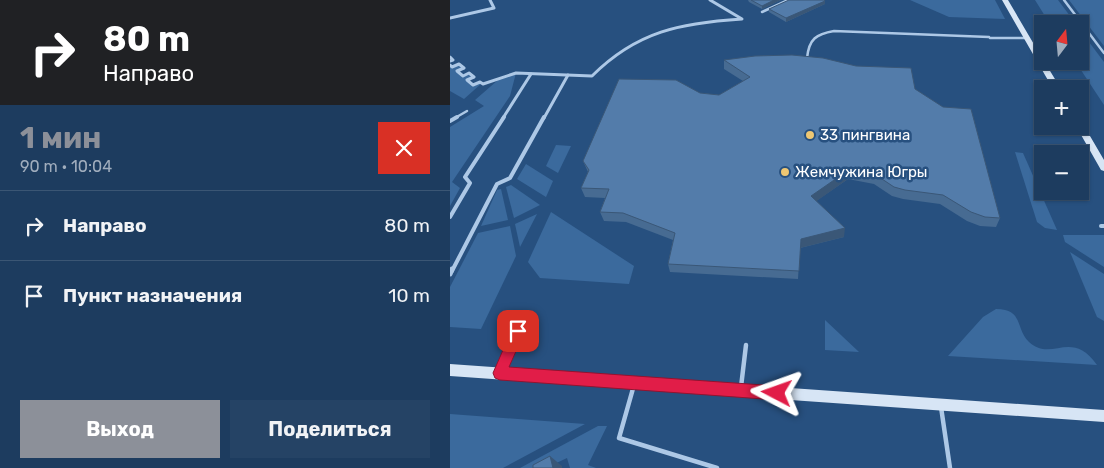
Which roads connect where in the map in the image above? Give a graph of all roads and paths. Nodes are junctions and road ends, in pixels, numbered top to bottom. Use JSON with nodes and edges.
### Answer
{"nodes":[{"id":1,"x":490,"y":0,"type":"edge"},
{"id":2,"x":710,"y":0,"type":"edge"},
{"id":3,"x":788,"y":0,"type":"edge"},
{"id":4,"x":1005,"y":0,"type":"edge"},
{"id":5,"x":1064,"y":0,"type":"edge"},
{"id":6,"x":762,"y":12,"type":"edge"},
{"id":7,"x":450,"y":18,"type":"edge"},
{"id":8,"x":990,"y":38,"type":"joint"},
{"id":9,"x":1028,"y":38,"type":"junction"},
{"id":10,"x":1104,"y":53,"type":"edge"},
{"id":11,"x":450,"y":57,"type":"edge"},
{"id":12,"x":807,"y":58,"type":"edge"},
{"id":13,"x":450,"y":61,"type":"edge"},
{"id":14,"x":450,"y":65,"type":"edge"},
{"id":15,"x":531,"y":74,"type":"junction"},
{"id":16,"x":568,"y":75,"type":"junction"},
{"id":17,"x":1053,"y":80,"type":"edge"},
{"id":18,"x":467,"y":111,"type":"dead end"},
{"id":19,"x":450,"y":121,"type":"edge"},
{"id":20,"x":1085,"y":135,"type":"edge"},
{"id":21,"x":1104,"y":168,"type":"edge"},
{"id":22,"x":450,"y":217,"type":"edge"},
{"id":23,"x":450,"y":274,"type":"edge"},
{"id":24,"x":518,"y":331,"type":"dead end"},
{"id":25,"x":746,"y":345,"type":"dead end"},
{"id":26,"x":450,"y":370,"type":"edge"},
{"id":27,"x":500,"y":373,"type":"junction"},
{"id":28,"x":634,"y":383,"type":"junction"},
{"id":29,"x":740,"y":390,"type":"junction"},
{"id":30,"x":941,"y":405,"type":"junction"},
{"id":31,"x":1104,"y":416,"type":"edge"},
{"id":32,"x":717,"y":468,"type":"edge"},
{"id":33,"x":950,"y":468,"type":"edge"}],
"edges":[{"from":1,"to":7,"type":"street"},
{"from":2,"to":16,"type":"street"},
{"from":3,"to":6,"type":"lane"},
{"from":4,"to":9,"type":"main road"},
{"from":5,"to":10,"type":"lane"},
{"from":8,"to":9,"type":"lane"},
{"from":8,"to":12,"type":"lane"},
{"from":9,"to":17,"type":"main road"},
{"from":11,"to":13,"type":"street"},
{"from":14,"to":15,"type":"street"},
{"from":15,"to":16,"type":"street"},
{"from":15,"to":22,"type":"street"},
{"from":16,"to":23,"type":"street"},
{"from":18,"to":19,"type":"lane"},
{"from":20,"to":21,"type":"main road"},
{"from":24,"to":27,"type":"lane"},
{"from":25,"to":29,"type":"lane"},
{"from":26,"to":27,"type":"main road"},
{"from":27,"to":28,"type":"main road"},
{"from":28,"to":29,"type":"main road"},
{"from":28,"to":32,"type":"lane"},
{"from":29,"to":30,"type":"main road"},
{"from":30,"to":31,"type":"main road"},
{"from":30,"to":33,"type":"lane"}]}
